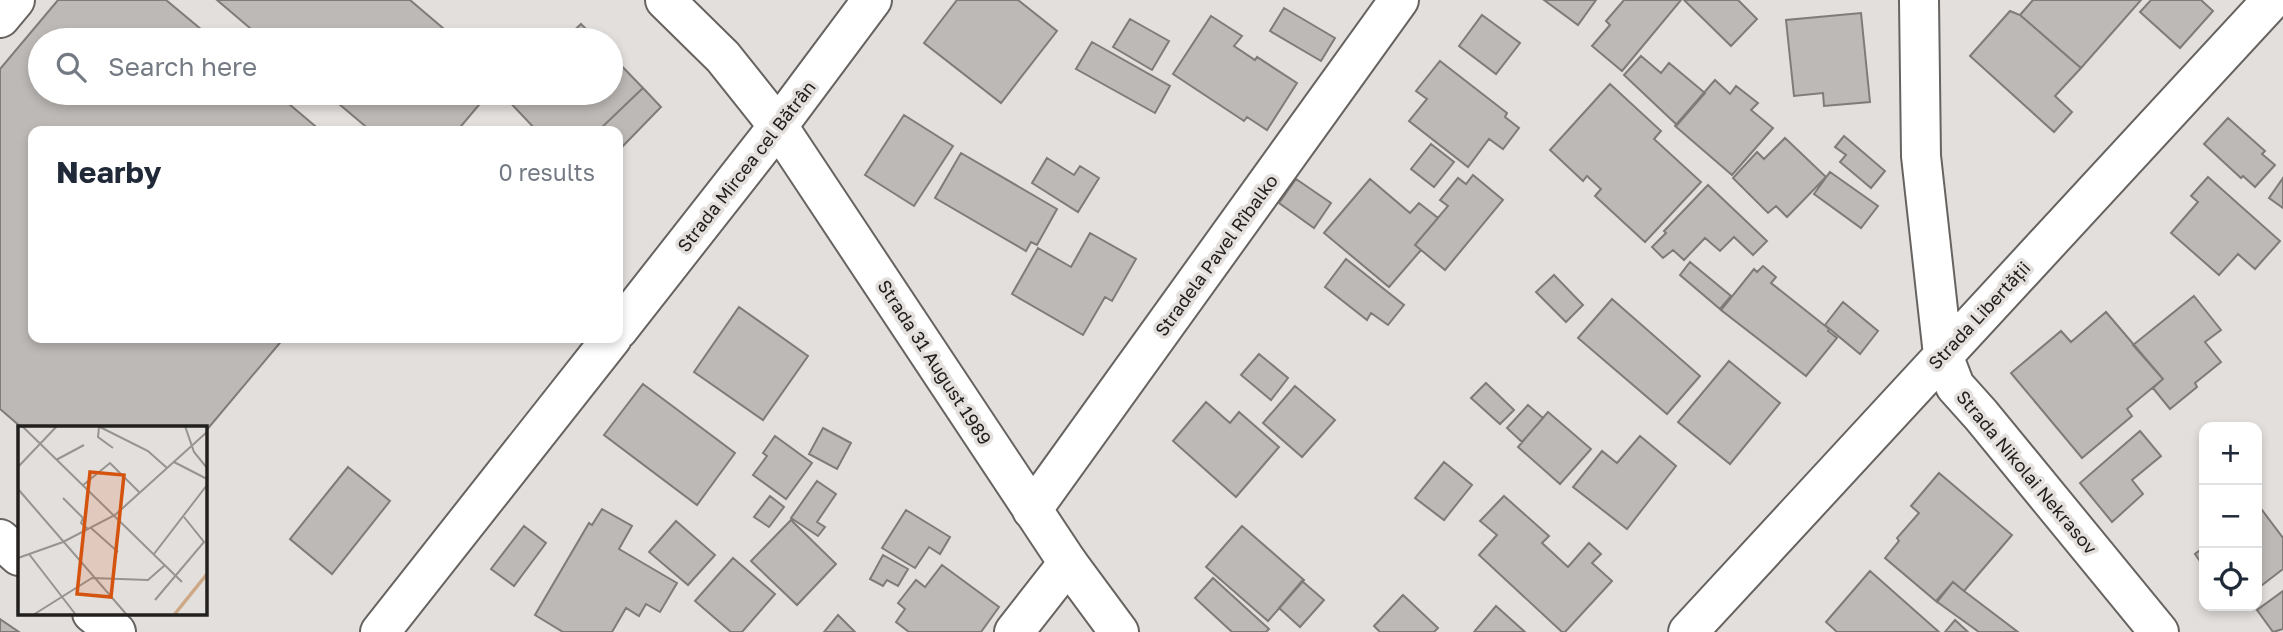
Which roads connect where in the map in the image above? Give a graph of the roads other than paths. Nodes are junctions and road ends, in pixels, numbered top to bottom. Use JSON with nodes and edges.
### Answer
{"nodes":[{"id":1,"x":15,"y":0,"type":"edge"},
{"id":2,"x":664,"y":0,"type":"edge"},
{"id":3,"x":872,"y":0,"type":"edge"},
{"id":4,"x":1399,"y":0,"type":"edge"},
{"id":5,"x":1919,"y":0,"type":"edge"},
{"id":6,"x":2272,"y":0,"type":"edge"},
{"id":7,"x":0,"y":18,"type":"edge"},
{"id":8,"x":778,"y":126,"type":"junction"},
{"id":9,"x":623,"y":324,"type":"edge"},
{"id":10,"x":608,"y":343,"type":"edge"},
{"id":11,"x":1943,"y":355,"type":"junction"},
{"id":12,"x":1032,"y":510,"type":"junction"},
{"id":13,"x":0,"y":539,"type":"edge"},
{"id":14,"x":18,"y":555,"type":"edge"},
{"id":15,"x":1068,"y":562,"type":"junction"},
{"id":16,"x":93,"y":614,"type":"edge"},
{"id":17,"x":116,"y":632,"type":"edge"},
{"id":18,"x":380,"y":632,"type":"edge"},
{"id":19,"x":1014,"y":632,"type":"edge"},
{"id":20,"x":1119,"y":632,"type":"edge"},
{"id":21,"x":1688,"y":632,"type":"edge"},
{"id":22,"x":2159,"y":632,"type":"edge"}],
"edges":[{"from":1,"to":7,"type":"street"},
{"from":2,"to":8,"type":"street","name":"Strada 31 August 1989"},
{"from":3,"to":8,"type":"street","name":"Strada Mircea cel Bătrân"},
{"from":4,"to":12,"type":"street","name":"Stradela Pavel Rîbalko"},
{"from":5,"to":11,"type":"street","name":"Strada Nikolai Nekrasov"},
{"from":6,"to":11,"type":"street","name":"Strada Libertății"},
{"from":8,"to":9,"type":"street","name":"Strada Mircea cel Bătrân"},
{"from":8,"to":12,"type":"street","name":"Strada 31 August 1989"},
{"from":10,"to":18,"type":"street"},
{"from":11,"to":21,"type":"street","name":"Strada Libertății"},
{"from":11,"to":22,"type":"street","name":"Strada Nikolai Nekrasov"},
{"from":12,"to":15,"type":"street","name":"Strada 31 August 1989"},
{"from":13,"to":14,"type":"street"},
{"from":15,"to":19,"type":"street"},
{"from":15,"to":20,"type":"street","name":"Strada 31 August 1989"},
{"from":16,"to":17,"type":"street"}]}
